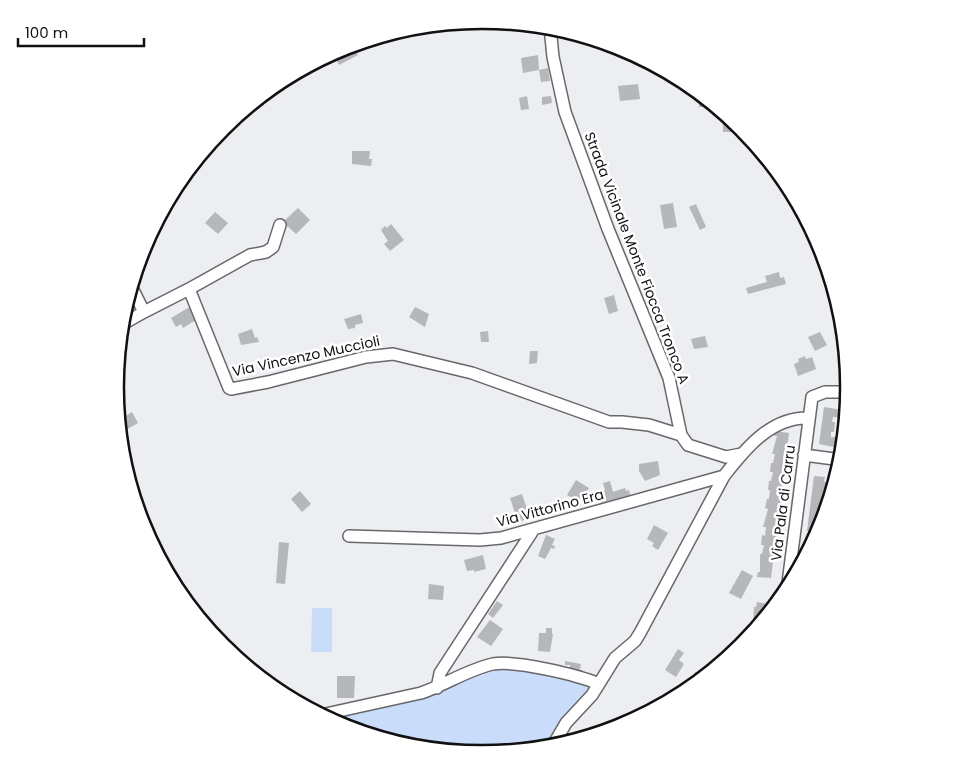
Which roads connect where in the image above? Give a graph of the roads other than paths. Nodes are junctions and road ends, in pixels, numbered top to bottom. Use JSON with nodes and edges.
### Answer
{"nodes":[{"id":1,"x":551,"y":36,"type":"edge"},
{"id":2,"x":280,"y":225,"type":"dead end"},
{"id":3,"x":189,"y":289,"type":"junction"},
{"id":4,"x":136,"y":295,"type":"edge"},
{"id":5,"x":144,"y":312,"type":"junction"},
{"id":6,"x":131,"y":320,"type":"edge"},
{"id":7,"x":840,"y":392,"type":"edge"},
{"id":8,"x":808,"y":418,"type":"junction"},
{"id":9,"x":681,"y":435,"type":"junction"},
{"id":10,"x":741,"y":454,"type":"junction"},
{"id":11,"x":804,"y":455,"type":"junction"},
{"id":12,"x":833,"y":459,"type":"edge"},
{"id":13,"x":724,"y":476,"type":"junction"},
{"id":14,"x":534,"y":529,"type":"junction"},
{"id":15,"x":350,"y":536,"type":"dead end"},
{"id":16,"x":790,"y":570,"type":"edge"},
{"id":17,"x":599,"y":684,"type":"junction"},
{"id":18,"x":437,"y":688,"type":"junction"},
{"id":19,"x":333,"y":712,"type":"edge"},
{"id":20,"x":558,"y":737,"type":"edge"}],
"edges":[{"from":1,"to":9,"type":"street","name":"Strada Vicinale Monte Fiocca Tronco A"},
{"from":2,"to":3,"type":"street"},
{"from":3,"to":5,"type":"street"},
{"from":3,"to":9,"type":"street","name":"Via Vincenzo Muccioli"},
{"from":4,"to":5,"type":"street"},
{"from":5,"to":6,"type":"street"},
{"from":7,"to":8,"type":"street"},
{"from":8,"to":10,"type":"street"},
{"from":8,"to":11,"type":"street","name":"Via Pala di Carru"},
{"from":9,"to":10,"type":"street"},
{"from":10,"to":13,"type":"street"},
{"from":11,"to":12,"type":"street"},
{"from":11,"to":16,"type":"street","name":"Via Pala di Carru"},
{"from":13,"to":14,"type":"street","name":"Via Vittorino Era"},
{"from":13,"to":17,"type":"street"},
{"from":14,"to":15,"type":"street","name":"Via Vittorino Era"},
{"from":14,"to":18,"type":"street"},
{"from":17,"to":18,"type":"street"},
{"from":17,"to":20,"type":"street"},
{"from":18,"to":19,"type":"street"}]}
